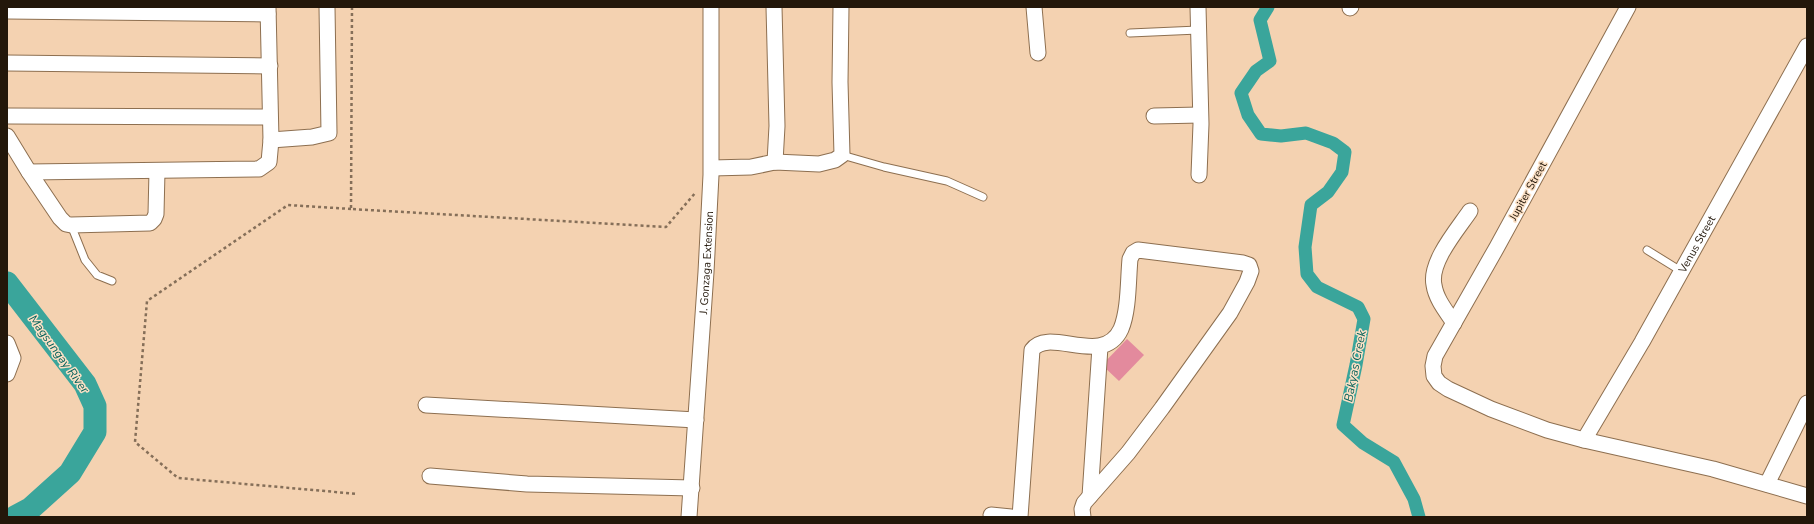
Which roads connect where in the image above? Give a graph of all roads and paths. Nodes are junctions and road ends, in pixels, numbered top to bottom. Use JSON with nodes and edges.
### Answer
{"nodes":[{"id":1,"x":327,"y":7,"type":"edge"},
{"id":2,"x":352,"y":7,"type":"edge"},
{"id":3,"x":711,"y":7,"type":"edge"},
{"id":4,"x":774,"y":7,"type":"edge"},
{"id":5,"x":841,"y":7,"type":"edge"},
{"id":6,"x":1034,"y":7,"type":"edge"},
{"id":7,"x":1198,"y":7,"type":"edge"},
{"id":8,"x":1628,"y":7,"type":"edge"},
{"id":9,"x":268,"y":10,"type":"edge"},
{"id":10,"x":7,"y":12,"type":"edge"},
{"id":11,"x":1198,"y":30,"type":"junction"},
{"id":12,"x":1130,"y":34,"type":"dead end"},
{"id":13,"x":1807,"y":46,"type":"edge"},
{"id":14,"x":1038,"y":53,"type":"dead end"},
{"id":15,"x":7,"y":63,"type":"edge"},
{"id":16,"x":270,"y":66,"type":"junction"},
{"id":17,"x":1200,"y":115,"type":"junction"},
{"id":18,"x":7,"y":116,"type":"edge"},
{"id":19,"x":1154,"y":116,"type":"dead end"},
{"id":20,"x":270,"y":117,"type":"junction"},
{"id":21,"x":7,"y":136,"type":"edge"},
{"id":22,"x":271,"y":140,"type":"junction"},
{"id":23,"x":842,"y":155,"type":"junction"},
{"id":24,"x":775,"y":162,"type":"junction"},
{"id":25,"x":157,"y":171,"type":"junction"},
{"id":26,"x":712,"y":171,"type":"junction"},
{"id":27,"x":29,"y":172,"type":"junction"},
{"id":28,"x":1199,"y":175,"type":"dead end"},
{"id":29,"x":983,"y":196,"type":"dead end"},
{"id":30,"x":351,"y":209,"type":"junction"},
{"id":31,"x":1470,"y":211,"type":"dead end"},
{"id":32,"x":71,"y":225,"type":"junction"},
{"id":33,"x":1647,"y":250,"type":"dead end"},
{"id":34,"x":1681,"y":271,"type":"junction"},
{"id":35,"x":112,"y":281,"type":"dead end"},
{"id":36,"x":1454,"y":323,"type":"junction"},
{"id":37,"x":7,"y":343,"type":"edge"},
{"id":38,"x":1100,"y":347,"type":"junction"},
{"id":39,"x":7,"y":374,"type":"edge"},
{"id":40,"x":1807,"y":403,"type":"edge"},
{"id":41,"x":426,"y":405,"type":"dead end"},
{"id":42,"x":696,"y":420,"type":"junction"},
{"id":43,"x":1584,"y":440,"type":"junction"},
{"id":44,"x":430,"y":476,"type":"dead end"},
{"id":45,"x":1767,"y":484,"type":"junction"},
{"id":46,"x":692,"y":488,"type":"junction"},
{"id":47,"x":358,"y":494,"type":"dead end"},
{"id":48,"x":1090,"y":496,"type":"junction"},
{"id":49,"x":1807,"y":496,"type":"edge"},
{"id":50,"x":991,"y":515,"type":"dead end"},
{"id":51,"x":689,"y":517,"type":"edge"},
{"id":52,"x":1011,"y":517,"type":"edge"},
{"id":53,"x":1020,"y":517,"type":"edge"},
{"id":54,"x":1083,"y":517,"type":"edge"}],
"edges":[{"from":1,"to":22,"type":"street"},
{"from":2,"to":30,"type":"path"},
{"from":3,"to":26,"type":"street","name":"J. Gonzaga Extension"},
{"from":4,"to":24,"type":"street"},
{"from":5,"to":23,"type":"street"},
{"from":6,"to":14,"type":"street"},
{"from":7,"to":11,"type":"street"},
{"from":8,"to":36,"type":"street","name":"Jupiter Street"},
{"from":9,"to":10,"type":"street"},
{"from":9,"to":16,"type":"street"},
{"from":11,"to":12,"type":"lane"},
{"from":11,"to":17,"type":"street"},
{"from":13,"to":34,"type":"street","name":"Venus Street"},
{"from":15,"to":16,"type":"street"},
{"from":16,"to":20,"type":"street"},
{"from":17,"to":19,"type":"street"},
{"from":17,"to":28,"type":"street"},
{"from":18,"to":20,"type":"street"},
{"from":20,"to":22,"type":"street"},
{"from":21,"to":27,"type":"street"},
{"from":22,"to":25,"type":"street"},
{"from":23,"to":24,"type":"street"},
{"from":23,"to":29,"type":"lane"},
{"from":24,"to":26,"type":"street"},
{"from":25,"to":27,"type":"street"},
{"from":25,"to":32,"type":"street"},
{"from":26,"to":30,"type":"path"},
{"from":26,"to":42,"type":"street","name":"J. Gonzaga Extension"},
{"from":27,"to":32,"type":"street"},
{"from":30,"to":47,"type":"path"},
{"from":31,"to":36,"type":"street"},
{"from":32,"to":35,"type":"lane"},
{"from":33,"to":34,"type":"lane"},
{"from":34,"to":43,"type":"street","name":"Venus Street"},
{"from":36,"to":43,"type":"street","name":"Jupiter Street"},
{"from":37,"to":39,"type":"street"},
{"from":38,"to":48,"type":"street"},
{"from":38,"to":48,"type":"street"},
{"from":38,"to":53,"type":"street"},
{"from":40,"to":45,"type":"street"},
{"from":41,"to":42,"type":"street"},
{"from":42,"to":46,"type":"street","name":"J. Gonzaga Extension"},
{"from":43,"to":45,"type":"street"},
{"from":44,"to":46,"type":"street"},
{"from":45,"to":49,"type":"street"},
{"from":46,"to":51,"type":"street","name":"J. Gonzaga Extension"},
{"from":48,"to":54,"type":"street"},
{"from":50,"to":52,"type":"street"}]}
